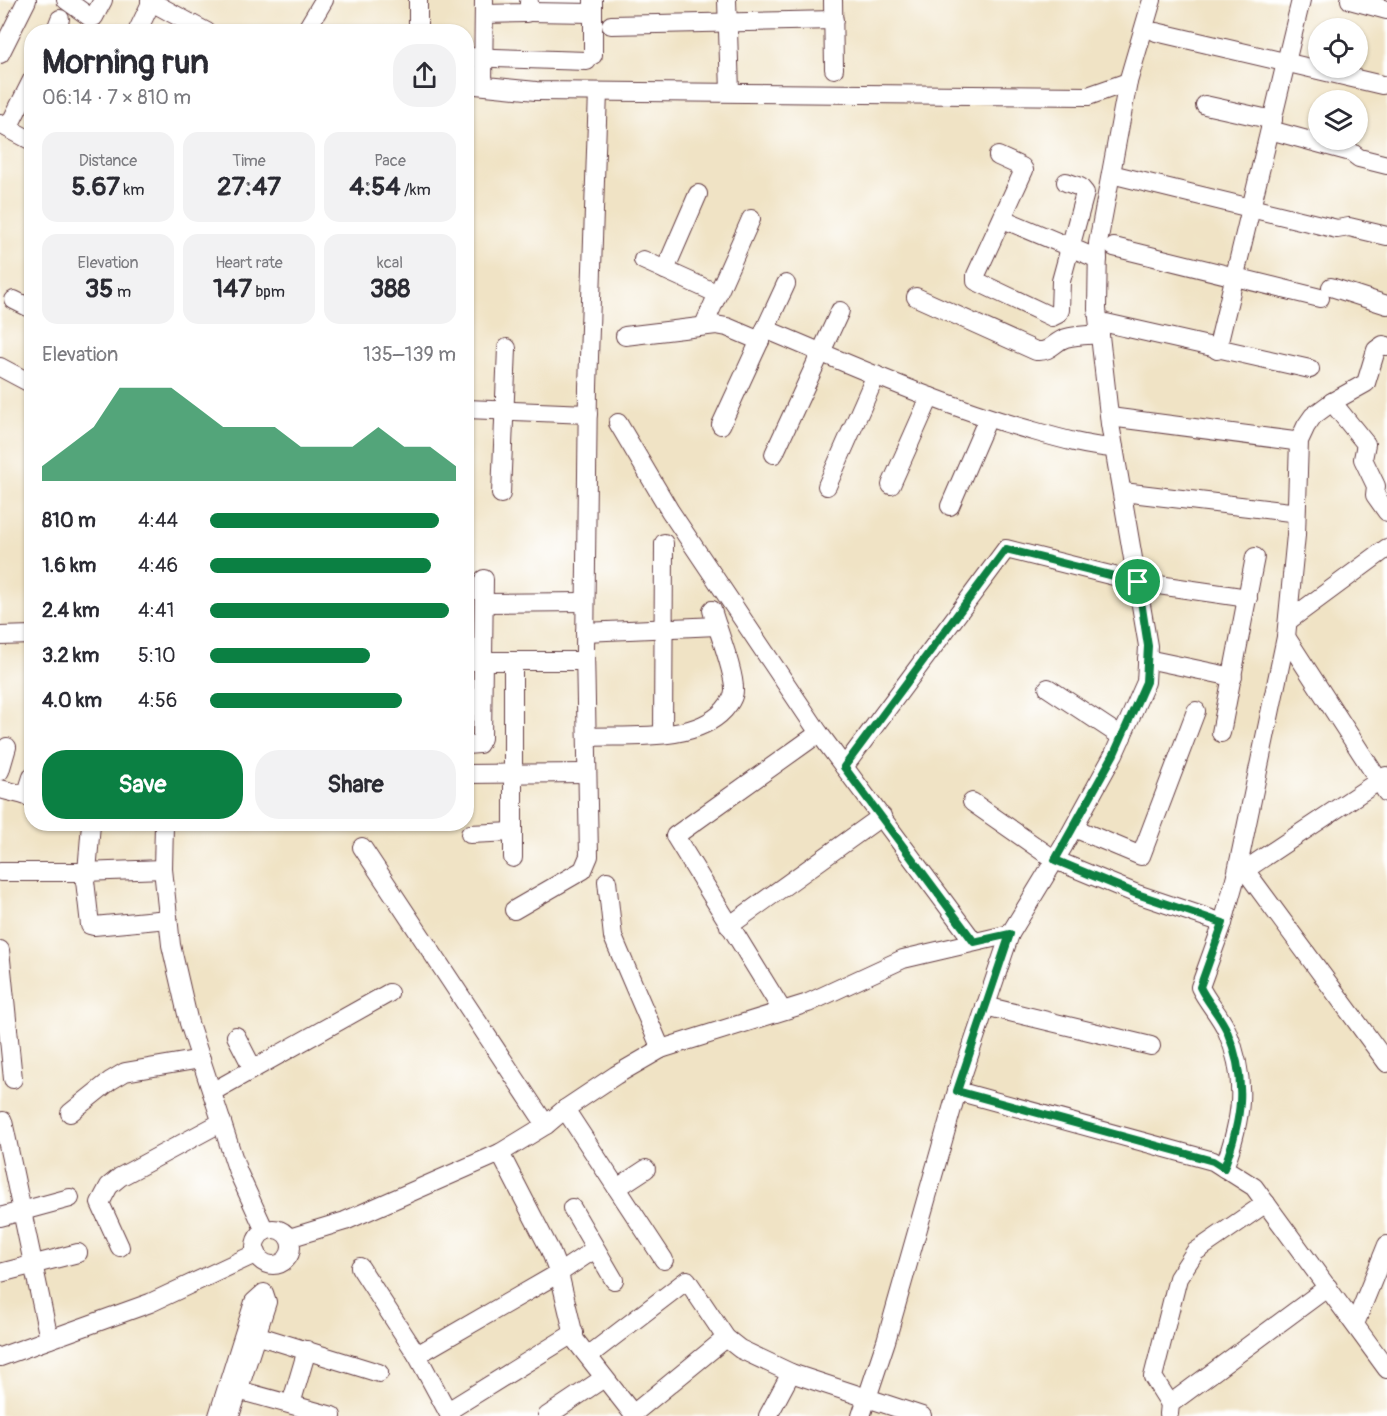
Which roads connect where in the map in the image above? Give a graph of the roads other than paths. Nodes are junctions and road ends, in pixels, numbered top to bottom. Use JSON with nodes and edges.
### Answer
{"nodes":[{"id":1,"x":27,"y":0,"type":"edge"},
{"id":2,"x":66,"y":0,"type":"edge"},
{"id":3,"x":103,"y":0,"type":"edge"},
{"id":4,"x":150,"y":0,"type":"edge"},
{"id":5,"x":324,"y":0,"type":"edge"},
{"id":6,"x":418,"y":0,"type":"edge"},
{"id":7,"x":727,"y":0,"type":"edge"},
{"id":8,"x":833,"y":0,"type":"edge"},
{"id":9,"x":1152,"y":0,"type":"edge"},
{"id":10,"x":1301,"y":0,"type":"edge"},
{"id":11,"x":1350,"y":0,"type":"edge"},
{"id":12,"x":529,"y":6,"type":"edge"},
{"id":13,"x":593,"y":6,"type":"edge"},
{"id":14,"x":484,"y":7,"type":"edge"},
{"id":15,"x":1387,"y":10,"type":"edge"},
{"id":16,"x":834,"y":20,"type":"junction"},
{"id":17,"x":728,"y":22,"type":"junction"},
{"id":18,"x":140,"y":24,"type":"edge"},
{"id":19,"x":184,"y":24,"type":"edge"},
{"id":20,"x":310,"y":24,"type":"edge"},
{"id":21,"x":418,"y":24,"type":"edge"},
{"id":22,"x":611,"y":25,"type":"dead end"},
{"id":23,"x":1156,"y":32,"type":"dead end"},
{"id":24,"x":0,"y":54,"type":"edge"},
{"id":25,"x":475,"y":58,"type":"edge"},
{"id":26,"x":1286,"y":63,"type":"junction"},
{"id":27,"x":834,"y":69,"type":"dead end"},
{"id":28,"x":1128,"y":82,"type":"junction"},
{"id":29,"x":475,"y":84,"type":"edge"},
{"id":30,"x":1382,"y":85,"type":"dead end"},
{"id":31,"x":24,"y":92,"type":"edge"},
{"id":32,"x":598,"y":92,"type":"junction"},
{"id":33,"x":730,"y":92,"type":"junction"},
{"id":34,"x":1204,"y":105,"type":"dead end"},
{"id":35,"x":1272,"y":125,"type":"junction"},
{"id":36,"x":2,"y":126,"type":"edge"},
{"id":37,"x":24,"y":137,"type":"edge"},
{"id":38,"x":998,"y":156,"type":"dead end"},
{"id":39,"x":1387,"y":165,"type":"edge"},
{"id":40,"x":1111,"y":174,"type":"junction"},
{"id":41,"x":1066,"y":182,"type":"dead end"},
{"id":42,"x":698,"y":194,"type":"dead end"},
{"id":43,"x":1251,"y":208,"type":"junction"},
{"id":44,"x":751,"y":219,"type":"dead end"},
{"id":45,"x":1003,"y":219,"type":"junction"},
{"id":46,"x":1387,"y":236,"type":"edge"},
{"id":47,"x":1114,"y":247,"type":"dead end"},
{"id":48,"x":1070,"y":248,"type":"junction"},
{"id":49,"x":1098,"y":259,"type":"junction"},
{"id":50,"x":644,"y":260,"type":"dead end"},
{"id":51,"x":665,"y":270,"type":"junction"},
{"id":52,"x":1234,"y":276,"type":"junction"},
{"id":53,"x":786,"y":284,"type":"dead end"},
{"id":54,"x":717,"y":294,"type":"junction"},
{"id":55,"x":916,"y":297,"type":"dead end"},
{"id":56,"x":14,"y":300,"type":"dead end"},
{"id":57,"x":24,"y":305,"type":"edge"},
{"id":58,"x":1387,"y":305,"type":"edge"},
{"id":59,"x":840,"y":310,"type":"dead end"},
{"id":60,"x":704,"y":326,"type":"junction"},
{"id":61,"x":1103,"y":329,"type":"junction"},
{"id":62,"x":763,"y":335,"type":"junction"},
{"id":63,"x":625,"y":336,"type":"dead end"},
{"id":64,"x":1387,"y":346,"type":"edge"},
{"id":65,"x":507,"y":348,"type":"dead end"},
{"id":66,"x":1217,"y":350,"type":"junction"},
{"id":67,"x":822,"y":352,"type":"junction"},
{"id":68,"x":0,"y":367,"type":"edge"},
{"id":69,"x":1310,"y":369,"type":"dead end"},
{"id":70,"x":876,"y":375,"type":"junction"},
{"id":71,"x":24,"y":380,"type":"edge"},
{"id":72,"x":930,"y":397,"type":"junction"},
{"id":73,"x":1332,"y":402,"type":"junction"},
{"id":74,"x":474,"y":409,"type":"edge"},
{"id":75,"x":503,"y":410,"type":"junction"},
{"id":76,"x":588,"y":414,"type":"junction"},
{"id":77,"x":1110,"y":417,"type":"junction"},
{"id":78,"x":988,"y":418,"type":"junction"},
{"id":79,"x":618,"y":423,"type":"dead end"},
{"id":80,"x":721,"y":425,"type":"dead end"},
{"id":81,"x":1294,"y":441,"type":"dead end"},
{"id":82,"x":1114,"y":448,"type":"junction"},
{"id":83,"x":774,"y":454,"type":"dead end"},
{"id":84,"x":891,"y":485,"type":"dead end"},
{"id":85,"x":827,"y":486,"type":"dead end"},
{"id":86,"x":1123,"y":492,"type":"junction"},
{"id":87,"x":501,"y":494,"type":"dead end"},
{"id":88,"x":950,"y":506,"type":"dead end"},
{"id":89,"x":1290,"y":512,"type":"dead end"},
{"id":90,"x":1387,"y":512,"type":"edge"},
{"id":91,"x":664,"y":543,"type":"dead end"},
{"id":92,"x":1387,"y":548,"type":"edge"},
{"id":93,"x":1255,"y":557,"type":"dead end"},
{"id":94,"x":484,"y":579,"type":"dead end"},
{"id":95,"x":1138,"y":582,"type":"junction"},
{"id":96,"x":1248,"y":598,"type":"junction"},
{"id":97,"x":585,"y":602,"type":"junction"},
{"id":98,"x":478,"y":612,"type":"edge"},
{"id":99,"x":664,"y":628,"type":"junction"},
{"id":100,"x":1287,"y":629,"type":"junction"},
{"id":101,"x":585,"y":632,"type":"junction"},
{"id":102,"x":24,"y":635,"type":"edge"},
{"id":103,"x":0,"y":636,"type":"edge"},
{"id":104,"x":1147,"y":659,"type":"junction"},
{"id":105,"x":474,"y":661,"type":"edge"},
{"id":106,"x":513,"y":661,"type":"junction"},
{"id":107,"x":585,"y":661,"type":"junction"},
{"id":108,"x":1233,"y":677,"type":"junction"},
{"id":109,"x":1048,"y":688,"type":"dead end"},
{"id":110,"x":474,"y":703,"type":"edge"},
{"id":111,"x":1196,"y":711,"type":"dead end"},
{"id":112,"x":819,"y":733,"type":"junction"},
{"id":113,"x":1221,"y":733,"type":"dead end"},
{"id":114,"x":663,"y":734,"type":"junction"},
{"id":115,"x":587,"y":737,"type":"junction"},
{"id":116,"x":1122,"y":737,"type":"junction"},
{"id":117,"x":474,"y":744,"type":"edge"},
{"id":118,"x":7,"y":747,"type":"dead end"},
{"id":119,"x":844,"y":767,"type":"junction"},
{"id":120,"x":0,"y":771,"type":"edge"},
{"id":121,"x":587,"y":773,"type":"junction"},
{"id":122,"x":474,"y":774,"type":"edge"},
{"id":123,"x":513,"y":774,"type":"junction"},
{"id":124,"x":1384,"y":783,"type":"edge"},
{"id":125,"x":0,"y":789,"type":"edge"},
{"id":126,"x":24,"y":796,"type":"edge"},
{"id":127,"x":972,"y":802,"type":"dead end"},
{"id":128,"x":882,"y":816,"type":"junction"},
{"id":129,"x":1074,"y":828,"type":"junction"},
{"id":130,"x":90,"y":831,"type":"edge"},
{"id":131,"x":164,"y":831,"type":"edge"},
{"id":132,"x":513,"y":832,"type":"junction"},
{"id":133,"x":470,"y":834,"type":"dead end"},
{"id":134,"x":362,"y":847,"type":"dead end"},
{"id":135,"x":513,"y":858,"type":"dead end"},
{"id":136,"x":1055,"y":860,"type":"junction"},
{"id":137,"x":163,"y":869,"type":"junction"},
{"id":138,"x":0,"y":872,"type":"edge"},
{"id":139,"x":86,"y":872,"type":"junction"},
{"id":140,"x":1240,"y":873,"type":"junction"},
{"id":141,"x":607,"y":881,"type":"dead end"},
{"id":142,"x":514,"y":910,"type":"dead end"},
{"id":143,"x":168,"y":920,"type":"junction"},
{"id":144,"x":1223,"y":923,"type":"junction"},
{"id":145,"x":729,"y":926,"type":"junction"},
{"id":146,"x":1010,"y":934,"type":"junction"},
{"id":147,"x":974,"y":942,"type":"junction"},
{"id":148,"x":0,"y":950,"type":"edge"},
{"id":149,"x":389,"y":993,"type":"dead end"},
{"id":150,"x":986,"y":1006,"type":"junction"},
{"id":151,"x":782,"y":1010,"type":"junction"},
{"id":152,"x":236,"y":1036,"type":"dead end"},
{"id":153,"x":1151,"y":1047,"type":"dead end"},
{"id":154,"x":661,"y":1049,"type":"junction"},
{"id":155,"x":201,"y":1059,"type":"junction"},
{"id":156,"x":1387,"y":1063,"type":"edge"},
{"id":157,"x":253,"y":1069,"type":"junction"},
{"id":158,"x":13,"y":1079,"type":"dead end"},
{"id":159,"x":957,"y":1091,"type":"junction"},
{"id":160,"x":212,"y":1092,"type":"junction"},
{"id":161,"x":565,"y":1109,"type":"junction"},
{"id":162,"x":70,"y":1113,"type":"dead end"},
{"id":163,"x":3,"y":1121,"type":"dead end"},
{"id":164,"x":222,"y":1122,"type":"junction"},
{"id":165,"x":546,"y":1125,"type":"junction"},
{"id":166,"x":500,"y":1153,"type":"junction"},
{"id":167,"x":1224,"y":1168,"type":"junction"},
{"id":168,"x":646,"y":1169,"type":"dead end"},
{"id":169,"x":617,"y":1188,"type":"junction"},
{"id":170,"x":70,"y":1198,"type":"dead end"},
{"id":171,"x":1266,"y":1203,"type":"junction"},
{"id":172,"x":572,"y":1208,"type":"dead end"},
{"id":173,"x":22,"y":1212,"type":"junction"},
{"id":174,"x":0,"y":1217,"type":"edge"},
{"id":175,"x":265,"y":1231,"type":"junction"},
{"id":176,"x":289,"y":1238,"type":"junction"},
{"id":177,"x":1387,"y":1245,"type":"edge"},
{"id":178,"x":120,"y":1247,"type":"dead end"},
{"id":179,"x":595,"y":1249,"type":"junction"},
{"id":180,"x":78,"y":1253,"type":"dead end"},
{"id":181,"x":263,"y":1258,"type":"junction"},
{"id":182,"x":664,"y":1260,"type":"dead end"},
{"id":183,"x":33,"y":1263,"type":"junction"},
{"id":184,"x":360,"y":1267,"type":"dead end"},
{"id":185,"x":0,"y":1273,"type":"edge"},
{"id":186,"x":559,"y":1273,"type":"junction"},
{"id":187,"x":614,"y":1280,"type":"dead end"},
{"id":188,"x":1328,"y":1287,"type":"junction"},
{"id":189,"x":264,"y":1293,"type":"junction"},
{"id":190,"x":1355,"y":1324,"type":"junction"},
{"id":191,"x":574,"y":1333,"type":"junction"},
{"id":192,"x":256,"y":1335,"type":"junction"},
{"id":193,"x":726,"y":1338,"type":"junction"},
{"id":194,"x":50,"y":1339,"type":"junction"},
{"id":195,"x":307,"y":1350,"type":"junction"},
{"id":196,"x":417,"y":1355,"type":"junction"},
{"id":197,"x":588,"y":1356,"type":"junction"},
{"id":198,"x":0,"y":1357,"type":"edge"},
{"id":199,"x":1387,"y":1369,"type":"edge"},
{"id":200,"x":379,"y":1373,"type":"dead end"},
{"id":201,"x":791,"y":1373,"type":"junction"},
{"id":202,"x":238,"y":1378,"type":"junction"},
{"id":203,"x":604,"y":1378,"type":"junction"},
{"id":204,"x":864,"y":1408,"type":"edge"},
{"id":205,"x":294,"y":1409,"type":"edge"},
{"id":206,"x":1170,"y":1410,"type":"edge"},
{"id":207,"x":449,"y":1414,"type":"edge"},
{"id":208,"x":632,"y":1415,"type":"edge"},
{"id":209,"x":218,"y":1416,"type":"edge"},
{"id":210,"x":230,"y":1416,"type":"edge"},
{"id":211,"x":332,"y":1416,"type":"edge"},
{"id":212,"x":547,"y":1416,"type":"edge"},
{"id":213,"x":768,"y":1416,"type":"edge"},
{"id":214,"x":922,"y":1416,"type":"edge"}],
"edges":[{"from":1,"to":24,"type":"street"},
{"from":2,"to":3,"type":"street"},
{"from":4,"to":18,"type":"street"},
{"from":4,"to":19,"type":"street"},
{"from":5,"to":20,"type":"street"},
{"from":6,"to":21,"type":"street"},
{"from":7,"to":17,"type":"street"},
{"from":8,"to":16,"type":"street"},
{"from":9,"to":28,"type":"street"},
{"from":10,"to":26,"type":"street"},
{"from":11,"to":15,"type":"street"},
{"from":12,"to":13,"type":"street"},
{"from":12,"to":14,"type":"street"},
{"from":13,"to":25,"type":"street"},
{"from":14,"to":25,"type":"street"},
{"from":16,"to":17,"type":"street"},
{"from":16,"to":27,"type":"street"},
{"from":17,"to":22,"type":"street"},
{"from":17,"to":33,"type":"street"},
{"from":23,"to":26,"type":"street"},
{"from":25,"to":29,"type":"street"},
{"from":26,"to":30,"type":"street"},
{"from":26,"to":35,"type":"street"},
{"from":28,"to":33,"type":"street"},
{"from":28,"to":40,"type":"street"},
{"from":29,"to":32,"type":"street"},
{"from":31,"to":36,"type":"street"},
{"from":32,"to":33,"type":"street"},
{"from":32,"to":76,"type":"street"},
{"from":34,"to":35,"type":"street"},
{"from":35,"to":39,"type":"street"},
{"from":35,"to":43,"type":"street"},
{"from":36,"to":37,"type":"street"},
{"from":38,"to":45,"type":"street"},
{"from":40,"to":43,"type":"street"},
{"from":40,"to":49,"type":"street"},
{"from":41,"to":48,"type":"street"},
{"from":42,"to":51,"type":"street"},
{"from":43,"to":46,"type":"street"},
{"from":43,"to":52,"type":"street"},
{"from":44,"to":54,"type":"street"},
{"from":45,"to":48,"type":"street"},
{"from":45,"to":48,"type":"street"},
{"from":47,"to":52,"type":"street"},
{"from":48,"to":49,"type":"street"},
{"from":49,"to":61,"type":"street"},
{"from":50,"to":51,"type":"street"},
{"from":51,"to":54,"type":"street"},
{"from":52,"to":58,"type":"street"},
{"from":52,"to":66,"type":"street"},
{"from":53,"to":62,"type":"street"},
{"from":54,"to":60,"type":"street"},
{"from":55,"to":61,"type":"street"},
{"from":56,"to":57,"type":"street"},
{"from":59,"to":67,"type":"street"},
{"from":60,"to":62,"type":"street"},
{"from":60,"to":63,"type":"street"},
{"from":61,"to":66,"type":"street"},
{"from":61,"to":77,"type":"street"},
{"from":62,"to":67,"type":"street"},
{"from":62,"to":80,"type":"street"},
{"from":64,"to":73,"type":"street"},
{"from":65,"to":75,"type":"street"},
{"from":66,"to":69,"type":"street"},
{"from":67,"to":70,"type":"street"},
{"from":67,"to":83,"type":"street"},
{"from":68,"to":71,"type":"street"},
{"from":70,"to":72,"type":"street"},
{"from":70,"to":85,"type":"street"},
{"from":72,"to":78,"type":"street"},
{"from":72,"to":84,"type":"street"},
{"from":73,"to":90,"type":"street"},
{"from":73,"to":100,"type":"street"},
{"from":74,"to":75,"type":"street"},
{"from":75,"to":76,"type":"street"},
{"from":75,"to":87,"type":"street"},
{"from":76,"to":97,"type":"street"},
{"from":77,"to":81,"type":"street"},
{"from":77,"to":82,"type":"street"},
{"from":78,"to":82,"type":"street"},
{"from":78,"to":88,"type":"street"},
{"from":79,"to":112,"type":"street"},
{"from":82,"to":86,"type":"street"},
{"from":86,"to":89,"type":"street"},
{"from":86,"to":95,"type":"street"},
{"from":91,"to":99,"type":"street"},
{"from":92,"to":100,"type":"street"},
{"from":93,"to":96,"type":"street"},
{"from":94,"to":98,"type":"street"},
{"from":95,"to":96,"type":"street"},
{"from":95,"to":104,"type":"street"},
{"from":95,"to":119,"type":"street"},
{"from":96,"to":108,"type":"street"},
{"from":97,"to":98,"type":"street"},
{"from":97,"to":101,"type":"street"},
{"from":98,"to":105,"type":"street"},
{"from":99,"to":101,"type":"street"},
{"from":99,"to":114,"type":"street"},
{"from":99,"to":114,"type":"street"},
{"from":100,"to":124,"type":"street"},
{"from":100,"to":140,"type":"street"},
{"from":101,"to":107,"type":"street"},
{"from":102,"to":103,"type":"street"},
{"from":104,"to":108,"type":"street"},
{"from":104,"to":116,"type":"street"},
{"from":105,"to":106,"type":"street"},
{"from":105,"to":110,"type":"street"},
{"from":106,"to":107,"type":"street"},
{"from":106,"to":123,"type":"street"},
{"from":107,"to":115,"type":"street"},
{"from":108,"to":113,"type":"street"},
{"from":109,"to":116,"type":"street"},
{"from":110,"to":117,"type":"street"},
{"from":111,"to":129,"type":"street"},
{"from":112,"to":119,"type":"street"},
{"from":112,"to":145,"type":"street"},
{"from":114,"to":115,"type":"street"},
{"from":115,"to":121,"type":"street"},
{"from":116,"to":129,"type":"street"},
{"from":118,"to":120,"type":"street"},
{"from":119,"to":128,"type":"street"},
{"from":121,"to":123,"type":"street"},
{"from":121,"to":142,"type":"street"},
{"from":122,"to":123,"type":"street"},
{"from":123,"to":132,"type":"street"},
{"from":124,"to":140,"type":"street"},
{"from":125,"to":126,"type":"street"},
{"from":127,"to":136,"type":"street"},
{"from":128,"to":145,"type":"street"},
{"from":128,"to":147,"type":"street"},
{"from":129,"to":136,"type":"street"},
{"from":130,"to":139,"type":"street"},
{"from":131,"to":137,"type":"street"},
{"from":132,"to":133,"type":"street"},
{"from":132,"to":135,"type":"street"},
{"from":134,"to":165,"type":"street"},
{"from":136,"to":144,"type":"street"},
{"from":136,"to":146,"type":"street"},
{"from":137,"to":139,"type":"street"},
{"from":137,"to":143,"type":"street"},
{"from":138,"to":139,"type":"street"},
{"from":139,"to":143,"type":"street"},
{"from":140,"to":144,"type":"street"},
{"from":140,"to":156,"type":"street"},
{"from":141,"to":154,"type":"street"},
{"from":143,"to":155,"type":"street"},
{"from":144,"to":167,"type":"street"},
{"from":145,"to":151,"type":"street"},
{"from":146,"to":147,"type":"street"},
{"from":146,"to":150,"type":"street"},
{"from":147,"to":151,"type":"street"},
{"from":148,"to":158,"type":"street"},
{"from":149,"to":157,"type":"street"},
{"from":150,"to":153,"type":"street"},
{"from":150,"to":159,"type":"street"},
{"from":151,"to":154,"type":"street"},
{"from":152,"to":157,"type":"street"},
{"from":154,"to":161,"type":"street"},
{"from":155,"to":160,"type":"street"},
{"from":155,"to":162,"type":"street"},
{"from":157,"to":160,"type":"street"},
{"from":159,"to":167,"type":"street"},
{"from":159,"to":204,"type":"street"},
{"from":160,"to":164,"type":"street"},
{"from":161,"to":165,"type":"street"},
{"from":161,"to":169,"type":"street"},
{"from":163,"to":173,"type":"street"},
{"from":164,"to":175,"type":"street"},
{"from":164,"to":178,"type":"street"},
{"from":165,"to":166,"type":"street"},
{"from":166,"to":176,"type":"street"},
{"from":166,"to":186,"type":"street"},
{"from":167,"to":171,"type":"street"},
{"from":168,"to":169,"type":"street"},
{"from":169,"to":182,"type":"street"},
{"from":170,"to":173,"type":"street"},
{"from":171,"to":188,"type":"street"},
{"from":171,"to":206,"type":"street"},
{"from":172,"to":179,"type":"street"},
{"from":173,"to":174,"type":"street"},
{"from":173,"to":183,"type":"street"},
{"from":175,"to":176,"type":"street"},
{"from":175,"to":181,"type":"street"},
{"from":176,"to":181,"type":"street"},
{"from":177,"to":190,"type":"street"},
{"from":179,"to":186,"type":"street"},
{"from":179,"to":187,"type":"street"},
{"from":180,"to":183,"type":"street"},
{"from":181,"to":189,"type":"street"},
{"from":181,"to":194,"type":"street"},
{"from":183,"to":185,"type":"street"},
{"from":183,"to":194,"type":"street"},
{"from":184,"to":196,"type":"street"},
{"from":186,"to":191,"type":"street"},
{"from":186,"to":196,"type":"street"},
{"from":188,"to":190,"type":"street"},
{"from":188,"to":206,"type":"street"},
{"from":189,"to":192,"type":"street"},
{"from":189,"to":202,"type":"street"},
{"from":190,"to":199,"type":"street"},
{"from":191,"to":197,"type":"street"},
{"from":191,"to":207,"type":"street"},
{"from":192,"to":195,"type":"street"},
{"from":192,"to":202,"type":"street"},
{"from":193,"to":197,"type":"street"},
{"from":193,"to":201,"type":"street"},
{"from":193,"to":208,"type":"street"},
{"from":194,"to":198,"type":"street"},
{"from":195,"to":200,"type":"street"},
{"from":195,"to":205,"type":"street"},
{"from":196,"to":207,"type":"street"},
{"from":197,"to":203,"type":"street"},
{"from":201,"to":204,"type":"street"},
{"from":201,"to":213,"type":"street"},
{"from":202,"to":205,"type":"street"},
{"from":202,"to":209,"type":"street"},
{"from":202,"to":210,"type":"street"},
{"from":203,"to":208,"type":"street"},
{"from":203,"to":212,"type":"street"},
{"from":204,"to":214,"type":"street"},
{"from":205,"to":211,"type":"street"}]}
